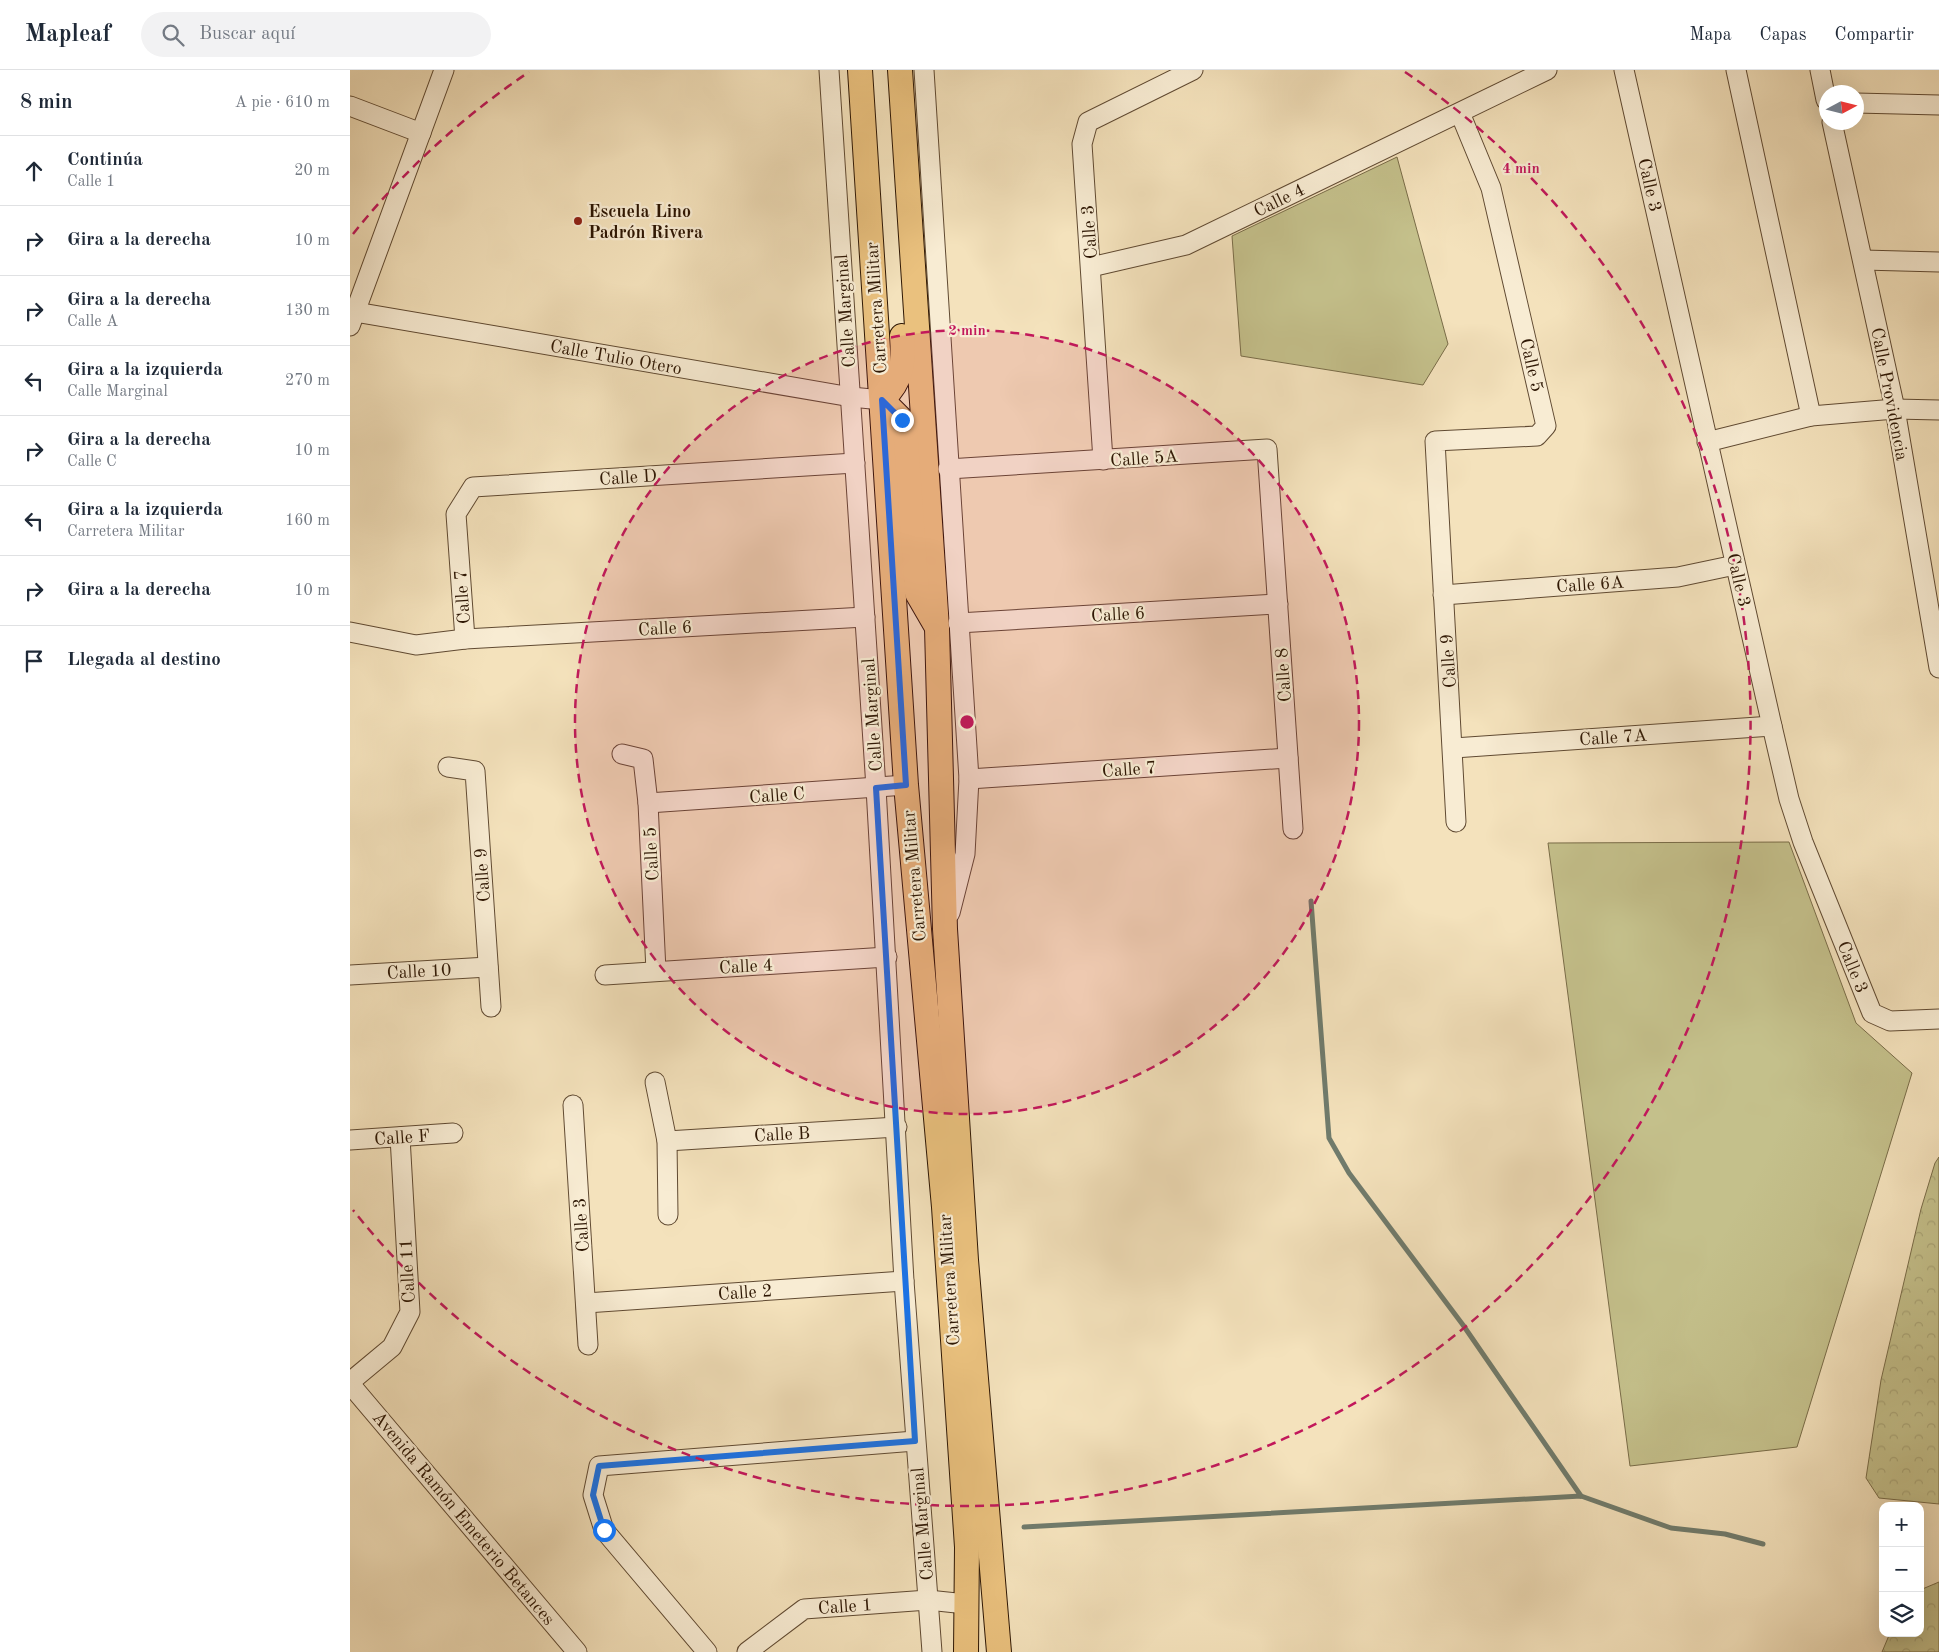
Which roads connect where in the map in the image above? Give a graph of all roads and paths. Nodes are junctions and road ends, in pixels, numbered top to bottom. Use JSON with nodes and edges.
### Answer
{"nodes":[{"id":1,"x":444,"y":70,"type":"edge"},
{"id":2,"x":829,"y":70,"type":"edge"},
{"id":3,"x":860,"y":70,"type":"edge"},
{"id":4,"x":900,"y":70,"type":"edge"},
{"id":5,"x":924,"y":70,"type":"edge"},
{"id":6,"x":1193,"y":70,"type":"edge"},
{"id":7,"x":1547,"y":70,"type":"edge"},
{"id":8,"x":1624,"y":70,"type":"edge"},
{"id":9,"x":1736,"y":70,"type":"edge"},
{"id":10,"x":1820,"y":70,"type":"edge"},
{"id":11,"x":1823,"y":85,"type":"edge"},
{"id":12,"x":1864,"y":103,"type":"edge"},
{"id":13,"x":1939,"y":105,"type":"edge"},
{"id":14,"x":350,"y":106,"type":"edge"},
{"id":15,"x":1460,"y":113,"type":"junction"},
{"id":16,"x":1834,"y":130,"type":"edge"},
{"id":17,"x":420,"y":133,"type":"junction"},
{"id":18,"x":904,"y":146,"type":"junction"},
{"id":19,"x":1863,"y":260,"type":"junction"},
{"id":20,"x":1939,"y":262,"type":"edge"},
{"id":21,"x":1091,"y":267,"type":"junction"},
{"id":22,"x":352,"y":316,"type":"edge"},
{"id":23,"x":851,"y":397,"type":"junction"},
{"id":24,"x":882,"y":400,"type":"junction"},
{"id":25,"x":1895,"y":409,"type":"junction"},
{"id":26,"x":1939,"y":410,"type":"edge"},
{"id":27,"x":1811,"y":416,"type":"junction"},
{"id":28,"x":1707,"y":442,"type":"junction"},
{"id":29,"x":1103,"y":460,"type":"junction"},
{"id":30,"x":855,"y":464,"type":"junction"},
{"id":31,"x":948,"y":469,"type":"junction"},
{"id":32,"x":1272,"y":522,"type":"joint"},
{"id":33,"x":1440,"y":527,"type":"joint"},
{"id":34,"x":459,"y":555,"type":"joint"},
{"id":35,"x":1735,"y":565,"type":"junction"},
{"id":36,"x":1930,"y":565,"type":"edge"},
{"id":37,"x":1443,"y":595,"type":"junction"},
{"id":38,"x":1278,"y":604,"type":"junction"},
{"id":39,"x":865,"y":617,"type":"junction"},
{"id":40,"x":948,"y":626,"type":"junction"},
{"id":41,"x":350,"y":632,"type":"edge"},
{"id":42,"x":465,"y":639,"type":"junction"},
{"id":43,"x":1939,"y":668,"type":"edge"},
{"id":44,"x":1772,"y":726,"type":"junction"},
{"id":45,"x":1454,"y":748,"type":"junction"},
{"id":46,"x":622,"y":754,"type":"dead end"},
{"id":47,"x":1288,"y":758,"type":"junction"},
{"id":48,"x":448,"y":767,"type":"dead end"},
{"id":49,"x":969,"y":779,"type":"junction"},
{"id":50,"x":906,"y":785,"type":"junction"},
{"id":51,"x":876,"y":788,"type":"junction"},
{"id":52,"x":648,"y":803,"type":"junction"},
{"id":53,"x":1456,"y":822,"type":"dead end"},
{"id":54,"x":1294,"y":828,"type":"dead end"},
{"id":55,"x":945,"y":929,"type":"junction"},
{"id":56,"x":887,"y":958,"type":"junction"},
{"id":57,"x":488,"y":967,"type":"junction"},
{"id":58,"x":656,"y":971,"type":"junction"},
{"id":59,"x":350,"y":975,"type":"edge"},
{"id":60,"x":605,"y":975,"type":"dead end"},
{"id":61,"x":491,"y":1007,"type":"dead end"},
{"id":62,"x":1939,"y":1019,"type":"edge"},
{"id":63,"x":655,"y":1082,"type":"dead end"},
{"id":64,"x":573,"y":1105,"type":"dead end"},
{"id":65,"x":897,"y":1127,"type":"junction"},
{"id":66,"x":453,"y":1133,"type":"dead end"},
{"id":67,"x":400,"y":1137,"type":"junction"},
{"id":68,"x":350,"y":1140,"type":"edge"},
{"id":69,"x":667,"y":1141,"type":"junction"},
{"id":70,"x":668,"y":1215,"type":"dead end"},
{"id":71,"x":904,"y":1281,"type":"junction"},
{"id":72,"x":586,"y":1304,"type":"junction"},
{"id":73,"x":588,"y":1345,"type":"dead end"},
{"id":74,"x":350,"y":1383,"type":"edge"},
{"id":75,"x":915,"y":1441,"type":"junction"},
{"id":76,"x":928,"y":1600,"type":"junction"},
{"id":77,"x":966,"y":1604,"type":"junction"},
{"id":78,"x":577,"y":1652,"type":"edge"},
{"id":79,"x":707,"y":1652,"type":"edge"},
{"id":80,"x":747,"y":1652,"type":"edge"},
{"id":81,"x":932,"y":1652,"type":"edge"},
{"id":82,"x":966,"y":1652,"type":"edge"},
{"id":83,"x":999,"y":1652,"type":"edge"}],
"edges":[{"from":1,"to":17,"type":"street"},
{"from":2,"to":23,"type":"street","name":"Calle Marginal"},
{"from":3,"to":24,"type":"main road","name":"Carretera Militar"},
{"from":4,"to":18,"type":"main road","name":"Carretera Militar"},
{"from":5,"to":31,"type":"street"},
{"from":6,"to":21,"type":"street","name":"Calle 3"},
{"from":7,"to":15,"type":"street","name":"Calle 4"},
{"from":8,"to":28,"type":"street","name":"Calle 3"},
{"from":9,"to":27,"type":"street"},
{"from":10,"to":11,"type":"street"},
{"from":12,"to":13,"type":"street"},
{"from":14,"to":17,"type":"street"},
{"from":15,"to":21,"type":"street","name":"Calle 4"},
{"from":15,"to":33,"type":"street","name":"Calle 5"},
{"from":16,"to":19,"type":"street","name":"Calle Providencia"},
{"from":17,"to":22,"type":"street"},
{"from":18,"to":24,"type":"main road"},
{"from":18,"to":40,"type":"main road","name":"Carretera Militar"},
{"from":19,"to":20,"type":"street"},
{"from":19,"to":25,"type":"street","name":"Calle Providencia"},
{"from":21,"to":29,"type":"street","name":"Calle 3"},
{"from":22,"to":23,"type":"street","name":"Calle Tulio Otero"},
{"from":23,"to":24,"type":"street","name":"Calle Tulio Otero"},
{"from":23,"to":30,"type":"street","name":"Calle Marginal"},
{"from":24,"to":40,"type":"main road"},
{"from":24,"to":50,"type":"main road","name":"Carretera Militar"},
{"from":25,"to":26,"type":"street"},
{"from":25,"to":27,"type":"street"},
{"from":25,"to":36,"type":"street","name":"Calle Providencia"},
{"from":27,"to":28,"type":"street"},
{"from":28,"to":35,"type":"street","name":"Calle 3"},
{"from":29,"to":31,"type":"street","name":"Calle 5A"},
{"from":29,"to":32,"type":"street","name":"Calle 5A"},
{"from":30,"to":34,"type":"street","name":"Calle D"},
{"from":30,"to":39,"type":"street","name":"Calle Marginal"},
{"from":31,"to":40,"type":"street"},
{"from":32,"to":38,"type":"street","name":"Calle 8"},
{"from":33,"to":37,"type":"street","name":"Calle 9"},
{"from":34,"to":42,"type":"street","name":"Calle 7"},
{"from":35,"to":37,"type":"street","name":"Calle 6A"},
{"from":35,"to":44,"type":"street","name":"Calle 3"},
{"from":36,"to":43,"type":"street","name":"Calle Providencia"},
{"from":37,"to":45,"type":"street","name":"Calle 9"},
{"from":38,"to":40,"type":"street","name":"Calle 6"},
{"from":38,"to":47,"type":"street","name":"Calle 8"},
{"from":39,"to":42,"type":"street","name":"Calle 6"},
{"from":39,"to":51,"type":"street","name":"Calle Marginal"},
{"from":40,"to":49,"type":"street"},
{"from":40,"to":55,"type":"main road","name":"Carretera Militar"},
{"from":41,"to":42,"type":"street","name":"Calle 6"},
{"from":44,"to":45,"type":"street","name":"Calle 7A"},
{"from":44,"to":62,"type":"street","name":"Calle 3"},
{"from":45,"to":53,"type":"street","name":"Calle 9"},
{"from":46,"to":52,"type":"street","name":"Calle 5"},
{"from":47,"to":49,"type":"street","name":"Calle 7"},
{"from":47,"to":54,"type":"street","name":"Calle 8"},
{"from":48,"to":57,"type":"street","name":"Calle 9"},
{"from":49,"to":55,"type":"street"},
{"from":50,"to":51,"type":"street","name":"Calle C"},
{"from":50,"to":77,"type":"main road","name":"Carretera Militar"},
{"from":51,"to":52,"type":"street","name":"Calle C"},
{"from":51,"to":56,"type":"street","name":"Calle Marginal"},
{"from":52,"to":58,"type":"street","name":"Calle 5"},
{"from":55,"to":83,"type":"main road","name":"Carretera Militar"},
{"from":56,"to":58,"type":"street","name":"Calle 4"},
{"from":56,"to":65,"type":"street","name":"Calle Marginal"},
{"from":57,"to":59,"type":"street","name":"Calle 10"},
{"from":57,"to":61,"type":"street","name":"Calle 9"},
{"from":58,"to":60,"type":"street","name":"Calle 4"},
{"from":63,"to":69,"type":"street"},
{"from":64,"to":72,"type":"street","name":"Calle 3"},
{"from":65,"to":69,"type":"street","name":"Calle B"},
{"from":65,"to":71,"type":"street","name":"Calle Marginal"},
{"from":66,"to":67,"type":"street","name":"Calle F"},
{"from":67,"to":68,"type":"street","name":"Calle F"},
{"from":67,"to":74,"type":"street","name":"Calle 11"},
{"from":69,"to":70,"type":"street"},
{"from":71,"to":72,"type":"street","name":"Calle 2"},
{"from":71,"to":75,"type":"street","name":"Calle Marginal"},
{"from":72,"to":73,"type":"street","name":"Calle 3"},
{"from":74,"to":78,"type":"street","name":"Avenida Ramón Emeterio Betances"},
{"from":75,"to":76,"type":"street","name":"Calle Marginal"},
{"from":75,"to":79,"type":"street"},
{"from":76,"to":77,"type":"street","name":"Calle Marginal"},
{"from":76,"to":80,"type":"street","name":"Calle 1"},
{"from":76,"to":81,"type":"street","name":"Calle Marginal"},
{"from":77,"to":82,"type":"main road","name":"Carretera Militar"}]}
